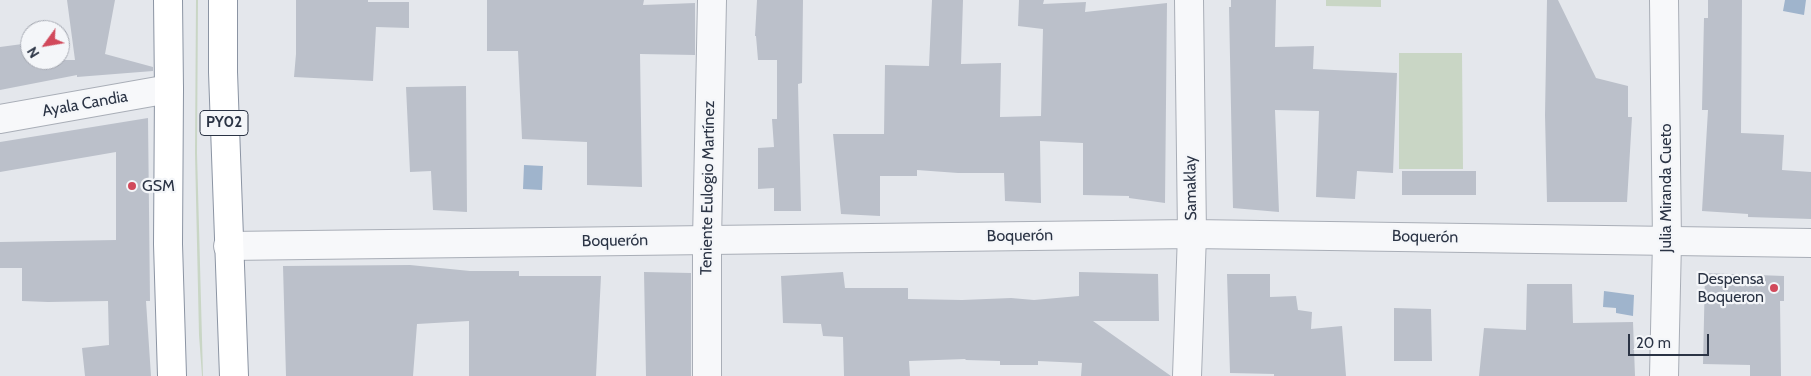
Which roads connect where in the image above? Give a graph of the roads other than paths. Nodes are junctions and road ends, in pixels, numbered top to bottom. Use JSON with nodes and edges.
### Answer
{"nodes":[{"id":1,"x":168,"y":0,"type":"edge"},
{"id":2,"x":223,"y":0,"type":"edge"},
{"id":3,"x":712,"y":0,"type":"edge"},
{"id":4,"x":1189,"y":0,"type":"edge"},
{"id":5,"x":1664,"y":0,"type":"edge"},
{"id":6,"x":170,"y":89,"type":"junction"},
{"id":7,"x":0,"y":119,"type":"edge"},
{"id":8,"x":1192,"y":234,"type":"junction"},
{"id":9,"x":707,"y":240,"type":"junction"},
{"id":10,"x":1668,"y":241,"type":"junction"},
{"id":11,"x":1811,"y":243,"type":"edge"},
{"id":12,"x":228,"y":246,"type":"junction"},
{"id":13,"x":172,"y":376,"type":"edge"},
{"id":14,"x":234,"y":376,"type":"edge"},
{"id":15,"x":707,"y":376,"type":"edge"},
{"id":16,"x":1187,"y":376,"type":"edge"},
{"id":17,"x":1664,"y":376,"type":"edge"}],
"edges":[{"from":1,"to":6,"type":"highway"},
{"from":2,"to":12,"type":"highway","number":"PY02"},
{"from":3,"to":9,"type":"street","name":"Teniente Eulogio Martínez"},
{"from":4,"to":8,"type":"street","name":"Samaklay"},
{"from":5,"to":10,"type":"street","name":"Julia Miranda Cueto"},
{"from":6,"to":7,"type":"street","name":"Ayala Candia"},
{"from":6,"to":13,"type":"highway"},
{"from":8,"to":9,"type":"street","name":"Boquerón"},
{"from":8,"to":10,"type":"street","name":"Boquerón"},
{"from":8,"to":16,"type":"street","name":"Samaklay"},
{"from":9,"to":12,"type":"street","name":"Boquerón"},
{"from":9,"to":15,"type":"street","name":"Teniente Eulogio Martínez"},
{"from":10,"to":11,"type":"street","name":"Boquerón"},
{"from":10,"to":17,"type":"street","name":"Julia Miranda Cueto"},
{"from":12,"to":14,"type":"highway","number":"PY02"}]}
